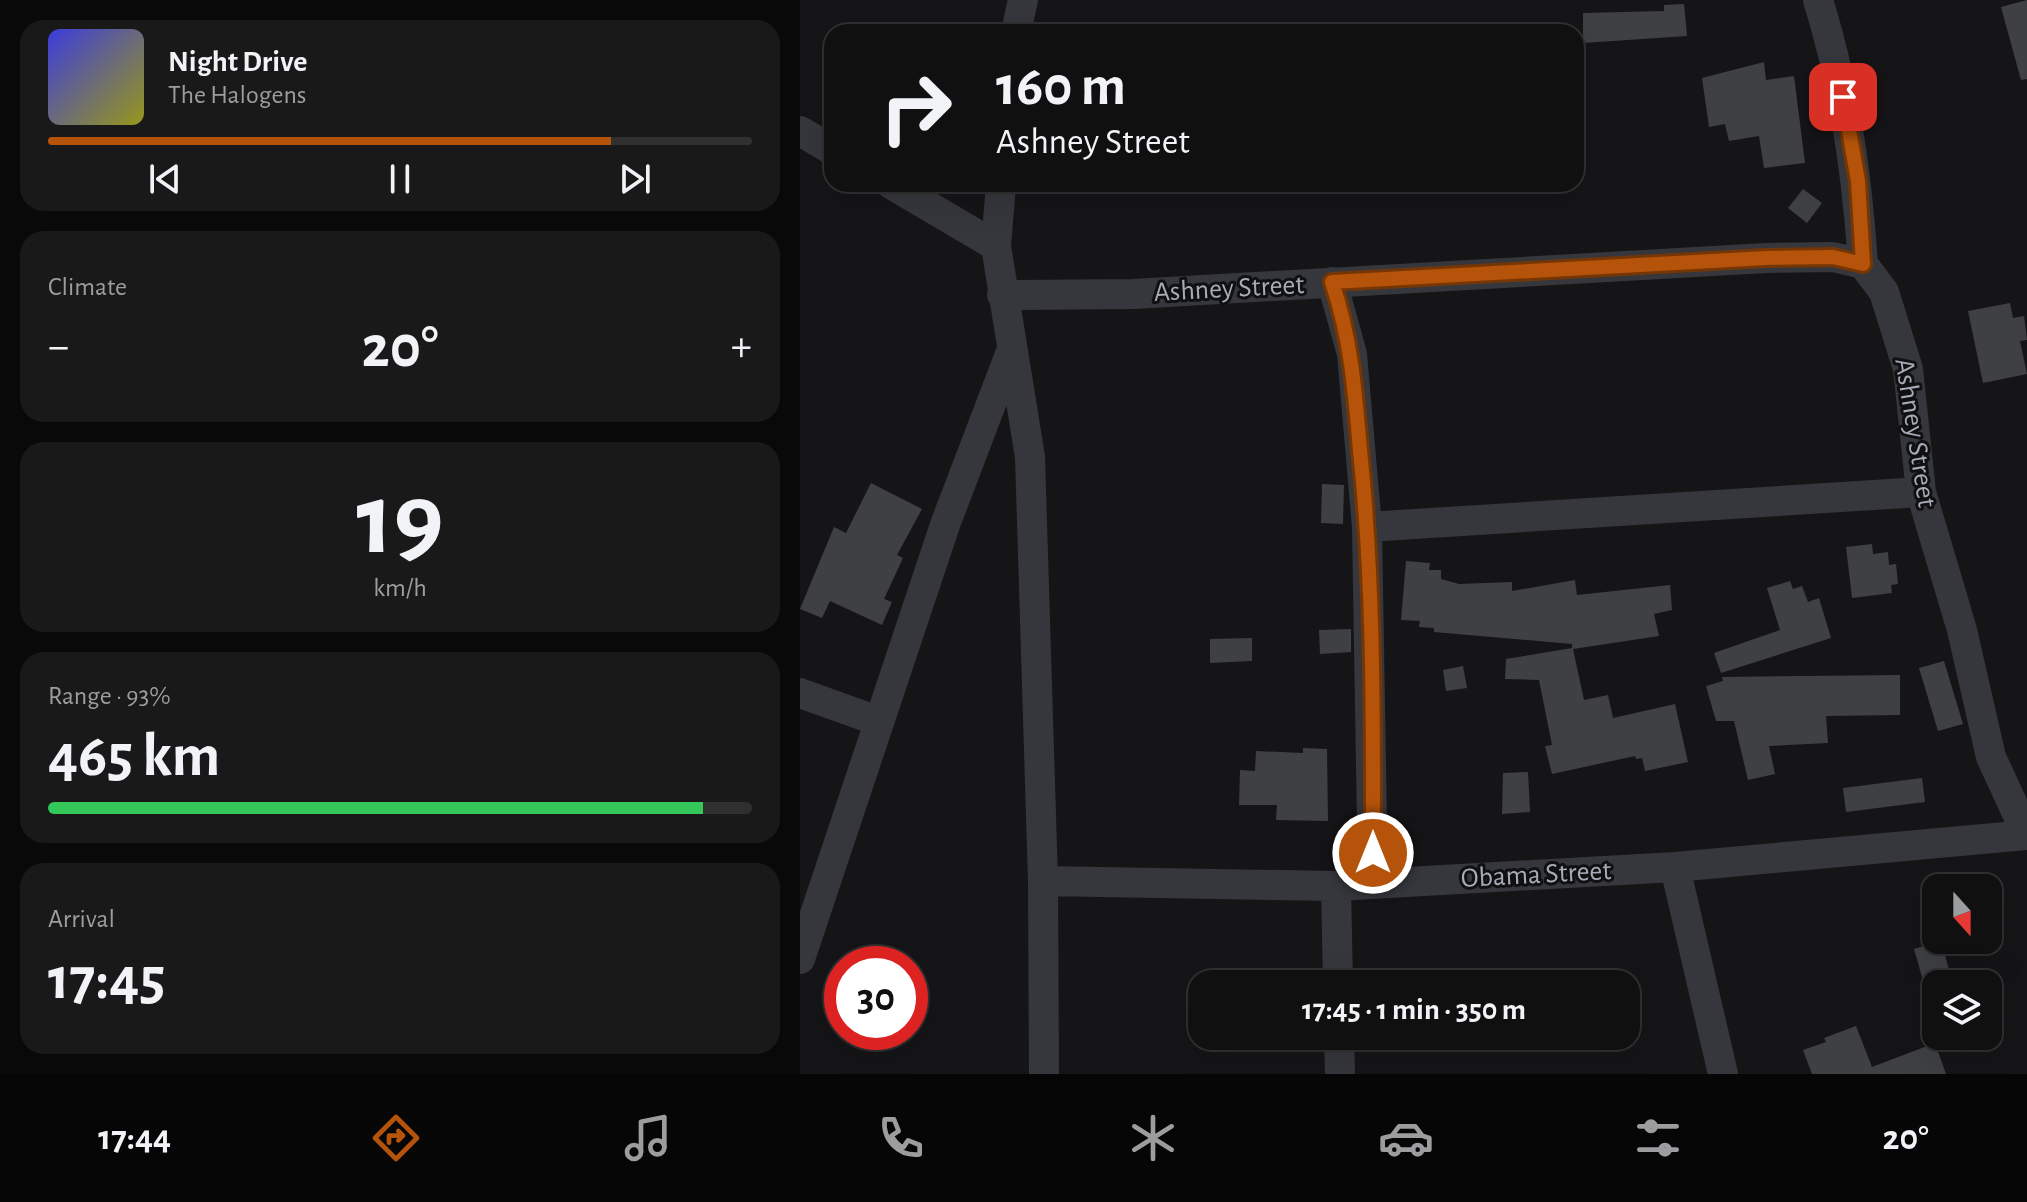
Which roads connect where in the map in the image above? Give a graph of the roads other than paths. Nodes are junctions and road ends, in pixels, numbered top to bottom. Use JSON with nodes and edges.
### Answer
{"nodes":[{"id":1,"x":1023,"y":0,"type":"edge"},
{"id":2,"x":1818,"y":0,"type":"edge"},
{"id":3,"x":1018,"y":24,"type":"edge"},
{"id":4,"x":800,"y":131,"type":"edge"},
{"id":5,"x":824,"y":145,"type":"edge"},
{"id":6,"x":905,"y":192,"type":"edge"},
{"id":7,"x":1000,"y":192,"type":"edge"},
{"id":8,"x":996,"y":246,"type":"junction"},
{"id":9,"x":1863,"y":264,"type":"junction"},
{"id":10,"x":1332,"y":282,"type":"junction"},
{"id":11,"x":1002,"y":295,"type":"junction"},
{"id":12,"x":1013,"y":346,"type":"junction"},
{"id":13,"x":1921,"y":492,"type":"junction"},
{"id":14,"x":1367,"y":527,"type":"junction"},
{"id":15,"x":800,"y":693,"type":"edge"},
{"id":16,"x":878,"y":721,"type":"junction"},
{"id":17,"x":2027,"y":835,"type":"edge"},
{"id":18,"x":1675,"y":867,"type":"junction"},
{"id":19,"x":1043,"y":881,"type":"junction"},
{"id":20,"x":1373,"y":883,"type":"junction"},
{"id":21,"x":1336,"y":886,"type":"junction"},
{"id":22,"x":800,"y":959,"type":"edge"},
{"id":23,"x":1338,"y":970,"type":"edge"},
{"id":24,"x":1339,"y":1050,"type":"edge"},
{"id":25,"x":1044,"y":1074,"type":"edge"},
{"id":26,"x":1340,"y":1074,"type":"edge"},
{"id":27,"x":1723,"y":1074,"type":"edge"}],
"edges":[{"from":1,"to":3,"type":"street"},
{"from":2,"to":9,"type":"street"},
{"from":4,"to":5,"type":"street"},
{"from":6,"to":8,"type":"street"},
{"from":7,"to":8,"type":"street"},
{"from":8,"to":11,"type":"street"},
{"from":9,"to":10,"type":"street","name":"Ashney Street"},
{"from":9,"to":13,"type":"street","name":"Ashney Street"},
{"from":10,"to":11,"type":"street","name":"Ashney Street"},
{"from":10,"to":14,"type":"street"},
{"from":11,"to":12,"type":"street"},
{"from":12,"to":16,"type":"street"},
{"from":12,"to":19,"type":"street"},
{"from":13,"to":14,"type":"street"},
{"from":13,"to":17,"type":"street","name":"Ashney Street"},
{"from":14,"to":20,"type":"street"},
{"from":15,"to":16,"type":"street"},
{"from":16,"to":22,"type":"street"},
{"from":17,"to":18,"type":"street","name":"Obama Street"},
{"from":18,"to":20,"type":"street","name":"Obama Street"},
{"from":18,"to":27,"type":"street"},
{"from":19,"to":21,"type":"street","name":"Obama Street"},
{"from":19,"to":25,"type":"street"},
{"from":20,"to":21,"type":"street","name":"Obama Street"},
{"from":21,"to":23,"type":"street"},
{"from":24,"to":26,"type":"street"}]}
